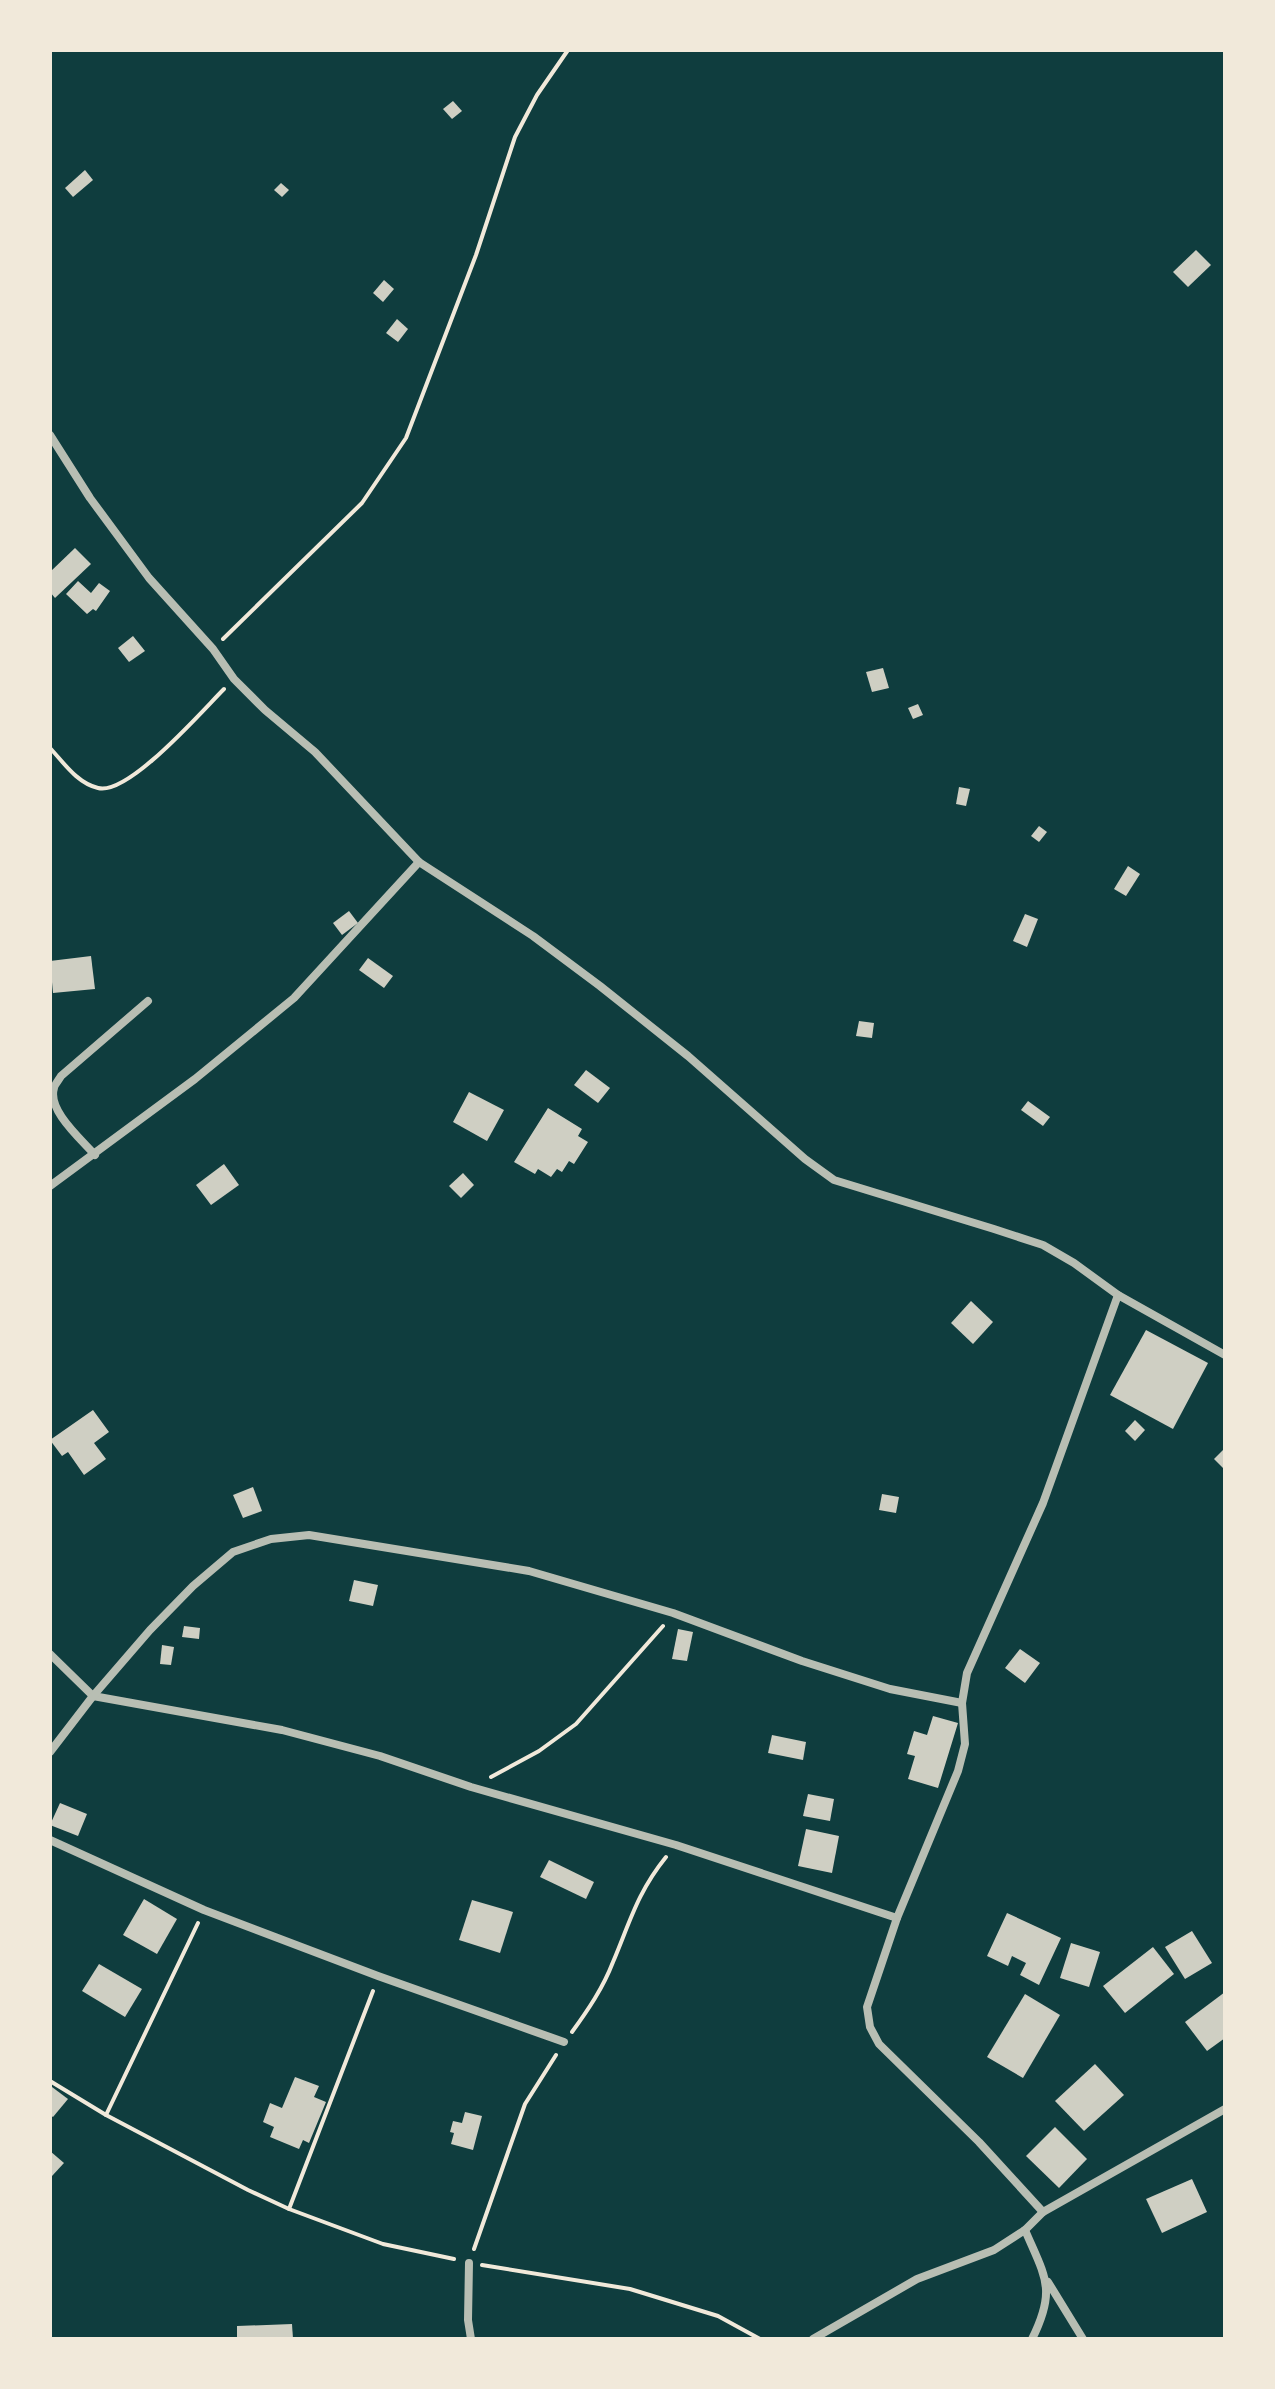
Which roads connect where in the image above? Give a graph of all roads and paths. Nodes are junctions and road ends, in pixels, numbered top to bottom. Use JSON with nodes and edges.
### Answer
{"nodes":[{"id":1,"x":568,"y":50,"type":"edge"},
{"id":2,"x":50,"y":435,"type":"edge"},
{"id":3,"x":213,"y":649,"type":"junction"},
{"id":4,"x":234,"y":679,"type":"junction"},
{"id":5,"x":50,"y":748,"type":"edge"},
{"id":6,"x":419,"y":862,"type":"junction"},
{"id":7,"x":148,"y":1001,"type":"dead end"},
{"id":8,"x":95,"y":1155,"type":"junction"},
{"id":9,"x":50,"y":1186,"type":"edge"},
{"id":10,"x":1118,"y":1295,"type":"junction"},
{"id":11,"x":1225,"y":1355,"type":"edge"},
{"id":12,"x":673,"y":1613,"type":"junction"},
{"id":13,"x":50,"y":1654,"type":"edge"},
{"id":14,"x":93,"y":1696,"type":"junction"},
{"id":15,"x":962,"y":1703,"type":"junction"},
{"id":16,"x":50,"y":1752,"type":"edge"},
{"id":17,"x":471,"y":1787,"type":"junction"},
{"id":18,"x":50,"y":1840,"type":"edge"},
{"id":19,"x":204,"y":1910,"type":"junction"},
{"id":20,"x":897,"y":1918,"type":"junction"},
{"id":21,"x":378,"y":1976,"type":"junction"},
{"id":22,"x":564,"y":2042,"type":"dead end"},
{"id":23,"x":50,"y":2081,"type":"edge"},
{"id":24,"x":1225,"y":2109,"type":"edge"},
{"id":25,"x":106,"y":2115,"type":"junction"},
{"id":26,"x":289,"y":2209,"type":"junction"},
{"id":27,"x":1043,"y":2212,"type":"junction"},
{"id":28,"x":1025,"y":2230,"type":"junction"},
{"id":29,"x":469,"y":2263,"type":"junction"},
{"id":30,"x":1047,"y":2281,"type":"junction"},
{"id":31,"x":471,"y":2339,"type":"edge"},
{"id":32,"x":760,"y":2339,"type":"edge"},
{"id":33,"x":813,"y":2339,"type":"edge"},
{"id":34,"x":1032,"y":2339,"type":"edge"},
{"id":35,"x":1083,"y":2339,"type":"edge"}],
"edges":[{"from":1,"to":3,"type":"path"},
{"from":2,"to":3,"type":"street"},
{"from":3,"to":4,"type":"street"},
{"from":4,"to":5,"type":"path"},
{"from":4,"to":6,"type":"street"},
{"from":6,"to":8,"type":"street"},
{"from":6,"to":10,"type":"street"},
{"from":7,"to":8,"type":"street"},
{"from":8,"to":9,"type":"street"},
{"from":10,"to":11,"type":"street"},
{"from":10,"to":15,"type":"street"},
{"from":12,"to":14,"type":"street"},
{"from":12,"to":15,"type":"street"},
{"from":12,"to":17,"type":"path"},
{"from":13,"to":14,"type":"street"},
{"from":14,"to":16,"type":"street"},
{"from":14,"to":17,"type":"street"},
{"from":15,"to":20,"type":"street"},
{"from":17,"to":20,"type":"street"},
{"from":18,"to":19,"type":"street"},
{"from":19,"to":21,"type":"street"},
{"from":19,"to":25,"type":"path"},
{"from":20,"to":27,"type":"street"},
{"from":21,"to":22,"type":"street"},
{"from":21,"to":26,"type":"path"},
{"from":23,"to":25,"type":"path"},
{"from":24,"to":27,"type":"street"},
{"from":25,"to":26,"type":"path"},
{"from":26,"to":29,"type":"path"},
{"from":27,"to":28,"type":"street"},
{"from":28,"to":30,"type":"street"},
{"from":28,"to":33,"type":"street"},
{"from":29,"to":31,"type":"street"},
{"from":29,"to":32,"type":"path"},
{"from":30,"to":34,"type":"street"},
{"from":30,"to":35,"type":"street"}]}
